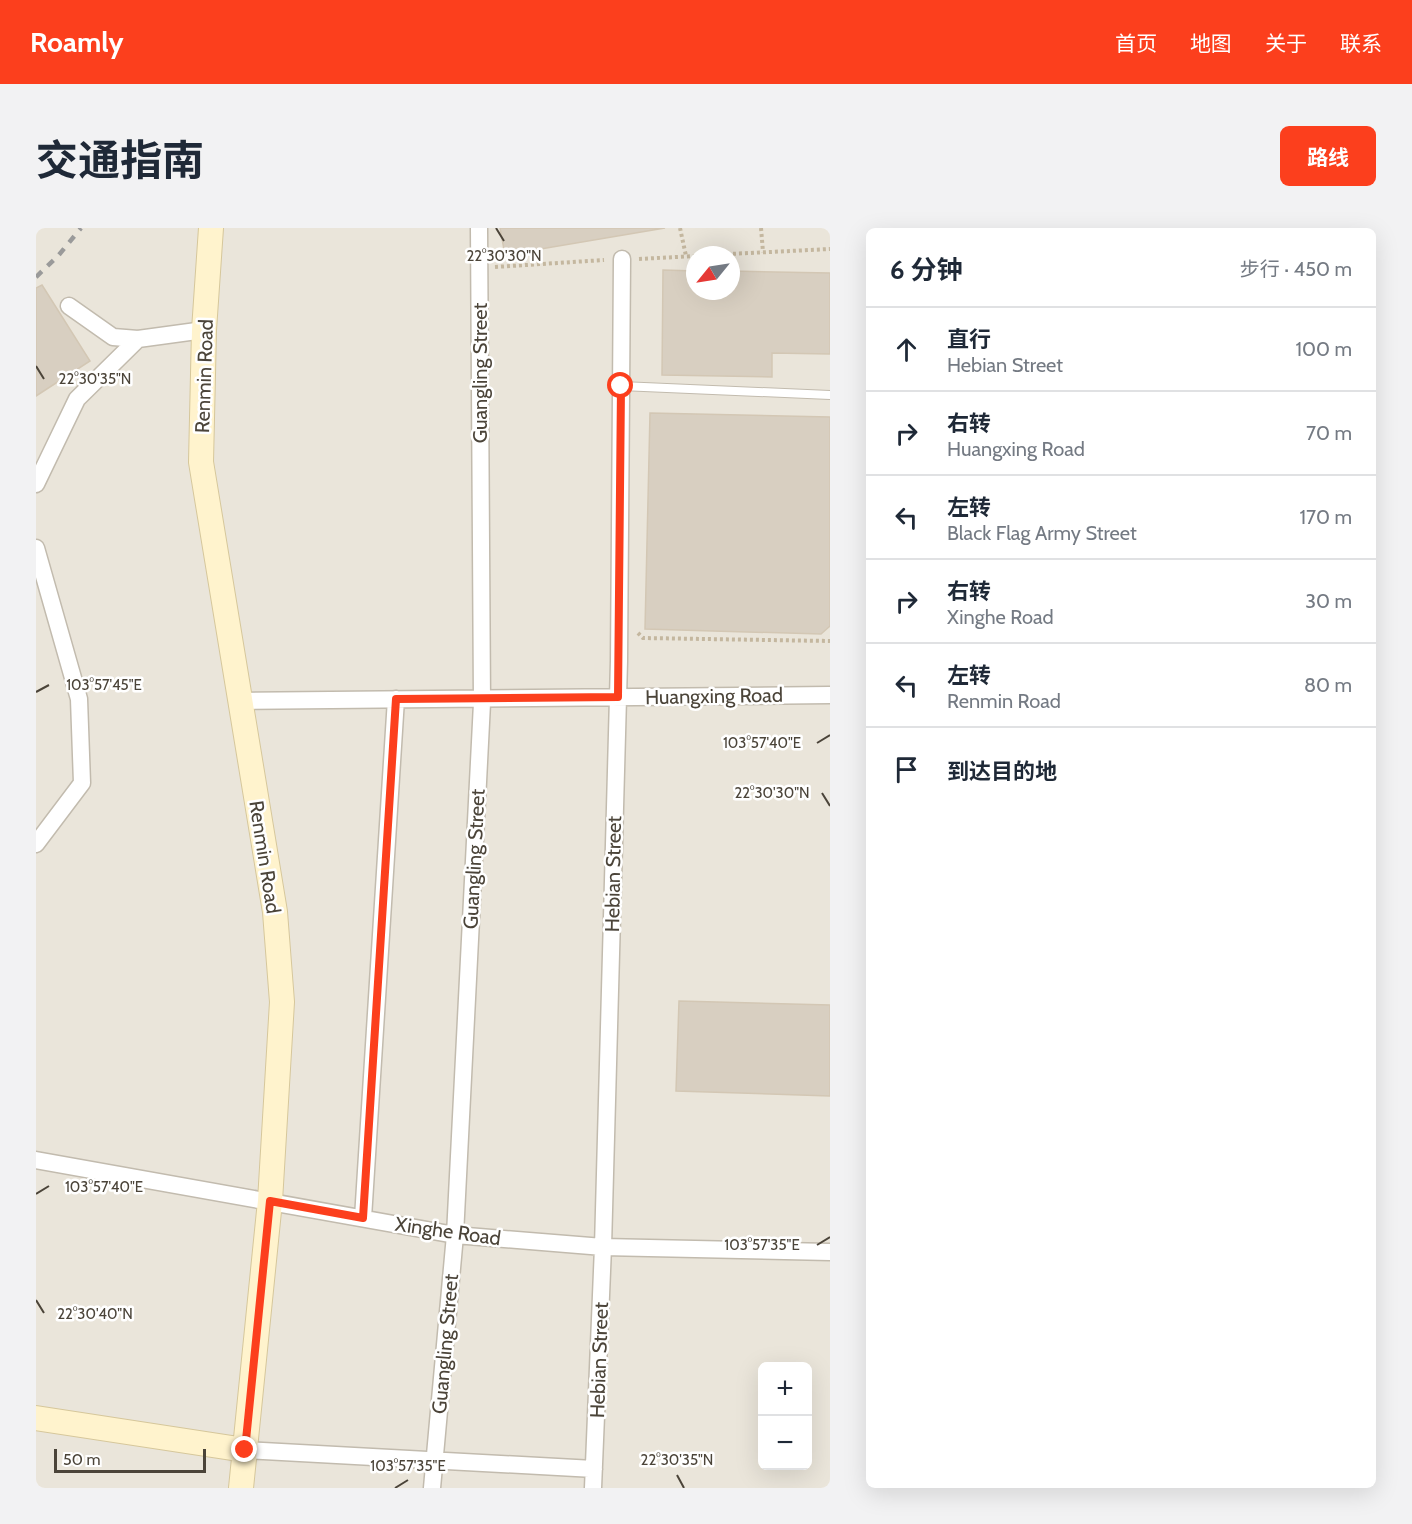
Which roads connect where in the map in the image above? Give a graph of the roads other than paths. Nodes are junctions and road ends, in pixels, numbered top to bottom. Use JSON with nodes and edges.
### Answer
{"nodes":[{"id":1,"x":211,"y":228,"type":"edge"},
{"id":2,"x":479,"y":228,"type":"edge"},
{"id":3,"x":622,"y":260,"type":"road end"},
{"id":4,"x":69,"y":306,"type":"dead end"},
{"id":5,"x":204,"y":330,"type":"junction"},
{"id":6,"x":138,"y":339,"type":"junction"},
{"id":7,"x":621,"y":386,"type":"junction"},
{"id":8,"x":830,"y":395,"type":"edge"},
{"id":9,"x":36,"y":484,"type":"edge"},
{"id":10,"x":36,"y":548,"type":"edge"},
{"id":11,"x":830,"y":694,"type":"edge"},
{"id":12,"x":618,"y":697,"type":"junction"},
{"id":13,"x":482,"y":698,"type":"junction"},
{"id":14,"x":396,"y":699,"type":"junction"},
{"id":15,"x":239,"y":701,"type":"junction"},
{"id":16,"x":36,"y":844,"type":"edge"},
{"id":17,"x":36,"y":1160,"type":"edge"},
{"id":18,"x":270,"y":1201,"type":"junction"},
{"id":19,"x":363,"y":1218,"type":"junction"},
{"id":20,"x":455,"y":1235,"type":"junction"},
{"id":21,"x":603,"y":1246,"type":"junction"},
{"id":22,"x":830,"y":1252,"type":"edge"},
{"id":23,"x":36,"y":1418,"type":"edge"},
{"id":24,"x":245,"y":1450,"type":"junction"},
{"id":25,"x":435,"y":1460,"type":"junction"},
{"id":26,"x":594,"y":1469,"type":"junction"},
{"id":27,"x":242,"y":1488,"type":"edge"},
{"id":28,"x":432,"y":1488,"type":"edge"},
{"id":29,"x":593,"y":1488,"type":"edge"}],
"edges":[{"from":1,"to":5,"type":"street","name":"Renmin Road"},
{"from":2,"to":13,"type":"street","name":"Guangling Street"},
{"from":3,"to":7,"type":"street","name":"Hebian Street"},
{"from":4,"to":6,"type":"street"},
{"from":5,"to":6,"type":"street"},
{"from":5,"to":15,"type":"street","name":"Renmin Road"},
{"from":6,"to":9,"type":"street"},
{"from":7,"to":8,"type":"lane"},
{"from":7,"to":12,"type":"street","name":"Hebian Street"},
{"from":10,"to":16,"type":"street"},
{"from":11,"to":12,"type":"street","name":"Huangxing Road"},
{"from":12,"to":13,"type":"street","name":"Huangxing Road"},
{"from":12,"to":21,"type":"street","name":"Hebian Street"},
{"from":13,"to":14,"type":"street","name":"Huangxing Road"},
{"from":13,"to":20,"type":"street","name":"Guangling Street"},
{"from":14,"to":15,"type":"street","name":"Huangxing Road"},
{"from":14,"to":19,"type":"street"},
{"from":15,"to":18,"type":"street","name":"Renmin Road"},
{"from":17,"to":18,"type":"street","name":"Xinghe Road"},
{"from":18,"to":19,"type":"street","name":"Xinghe Road"},
{"from":18,"to":24,"type":"street","name":"Renmin Road"},
{"from":19,"to":20,"type":"street","name":"Xinghe Road"},
{"from":20,"to":21,"type":"street","name":"Xinghe Road"},
{"from":20,"to":25,"type":"street","name":"Guangling Street"},
{"from":21,"to":22,"type":"street","name":"Xinghe Road"},
{"from":21,"to":26,"type":"street","name":"Hebian Street"},
{"from":23,"to":24,"type":"street"},
{"from":24,"to":25,"type":"street"},
{"from":24,"to":27,"type":"street","name":"Renmin Road"},
{"from":25,"to":26,"type":"street"},
{"from":25,"to":28,"type":"street","name":"Guangling Street"},
{"from":26,"to":29,"type":"street","name":"Hebian Street"}]}
